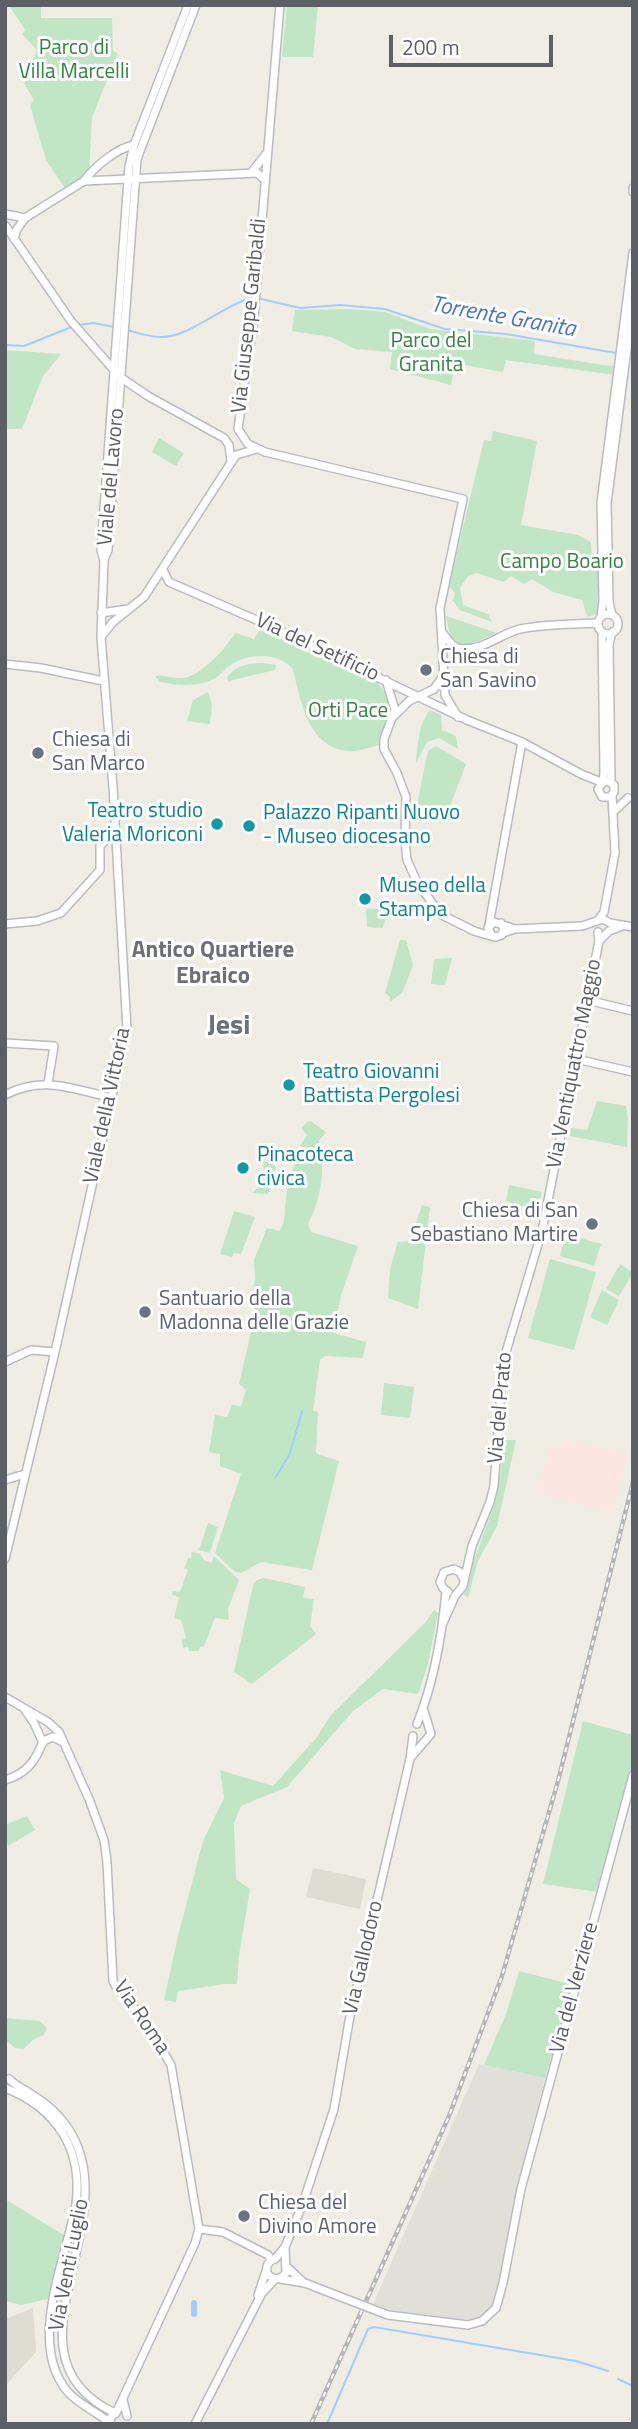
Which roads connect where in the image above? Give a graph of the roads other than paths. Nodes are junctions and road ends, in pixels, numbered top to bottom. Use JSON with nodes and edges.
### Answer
{"nodes":[{"id":1,"x":188,"y":5,"type":"edge"},
{"id":2,"x":196,"y":5,"type":"edge"},
{"id":3,"x":280,"y":5,"type":"edge"},
{"id":4,"x":134,"y":145,"type":"junction"},
{"id":5,"x":267,"y":153,"type":"junction"},
{"id":6,"x":251,"y":173,"type":"junction"},
{"id":7,"x":132,"y":178,"type":"junction"},
{"id":8,"x":264,"y":179,"type":"junction"},
{"id":9,"x":84,"y":181,"type":"junction"},
{"id":10,"x":5,"y":214,"type":"edge"},
{"id":11,"x":16,"y":218,"type":"junction"},
{"id":12,"x":25,"y":218,"type":"junction"},
{"id":13,"x":5,"y":225,"type":"edge"},
{"id":14,"x":14,"y":239,"type":"junction"},
{"id":15,"x":633,"y":253,"type":"edge"},
{"id":16,"x":633,"y":303,"type":"edge"},
{"id":17,"x":119,"y":341,"type":"junction"},
{"id":18,"x":625,"y":344,"type":"junction"},
{"id":19,"x":622,"y":367,"type":"junction"},
{"id":20,"x":114,"y":369,"type":"junction"},
{"id":21,"x":120,"y":377,"type":"junction"},
{"id":22,"x":238,"y":429,"type":"junction"},
{"id":23,"x":225,"y":438,"type":"junction"},
{"id":24,"x":258,"y":449,"type":"junction"},
{"id":25,"x":232,"y":461,"type":"junction"},
{"id":26,"x":104,"y":561,"type":"junction"},
{"id":27,"x":163,"y":570,"type":"junction"},
{"id":28,"x":174,"y":584,"type":"junction"},
{"id":29,"x":149,"y":590,"type":"junction"},
{"id":30,"x":135,"y":606,"type":"junction"},
{"id":31,"x":102,"y":612,"type":"junction"},
{"id":32,"x":612,"y":615,"type":"junction"},
{"id":33,"x":599,"y":620,"type":"junction"},
{"id":34,"x":442,"y":632,"type":"junction"},
{"id":35,"x":602,"y":632,"type":"junction"},
{"id":36,"x":612,"y":632,"type":"junction"},
{"id":37,"x":101,"y":637,"type":"junction"},
{"id":38,"x":5,"y":664,"type":"edge"},
{"id":39,"x":443,"y":675,"type":"junction"},
{"id":40,"x":386,"y":680,"type":"junction"},
{"id":41,"x":103,"y":681,"type":"junction"},
{"id":42,"x":417,"y":696,"type":"junction"},
{"id":43,"x":458,"y":717,"type":"junction"},
{"id":44,"x":391,"y":719,"type":"junction"},
{"id":45,"x":522,"y":742,"type":"junction"},
{"id":46,"x":604,"y":766,"type":"junction"},
{"id":47,"x":589,"y":778,"type":"junction"},
{"id":48,"x":607,"y":789,"type":"junction"},
{"id":49,"x":631,"y":796,"type":"edge"},
{"id":50,"x":612,"y":816,"type":"junction"},
{"id":51,"x":114,"y":831,"type":"junction"},
{"id":52,"x":493,"y":911,"type":"junction"},
{"id":53,"x":500,"y":923,"type":"junction"},
{"id":54,"x":5,"y":924,"type":"edge"},
{"id":55,"x":489,"y":926,"type":"junction"},
{"id":56,"x":602,"y":926,"type":"junction"},
{"id":57,"x":633,"y":928,"type":"edge"},
{"id":58,"x":515,"y":929,"type":"junction"},
{"id":59,"x":474,"y":931,"type":"junction"},
{"id":60,"x":503,"y":933,"type":"junction"},
{"id":61,"x":494,"y":937,"type":"junction"},
{"id":62,"x":587,"y":1000,"type":"junction"},
{"id":63,"x":633,"y":1011,"type":"edge"},
{"id":64,"x":5,"y":1043,"type":"edge"},
{"id":65,"x":576,"y":1059,"type":"junction"},
{"id":66,"x":633,"y":1072,"type":"edge"},
{"id":67,"x":48,"y":1083,"type":"junction"},
{"id":68,"x":22,"y":1088,"type":"junction"},
{"id":69,"x":5,"y":1095,"type":"edge"},
{"id":70,"x":112,"y":1098,"type":"junction"},
{"id":71,"x":5,"y":1101,"type":"edge"},
{"id":72,"x":551,"y":1187,"type":"joint"},
{"id":73,"x":55,"y":1352,"type":"junction"},
{"id":74,"x":5,"y":1362,"type":"edge"},
{"id":75,"x":25,"y":1474,"type":"junction"},
{"id":76,"x":5,"y":1480,"type":"edge"},
{"id":77,"x":472,"y":1546,"type":"junction"},
{"id":78,"x":5,"y":1559,"type":"edge"},
{"id":79,"x":454,"y":1569,"type":"junction"},
{"id":80,"x":463,"y":1578,"type":"junction"},
{"id":81,"x":446,"y":1591,"type":"junction"},
{"id":82,"x":457,"y":1591,"type":"junction"},
{"id":83,"x":443,"y":1623,"type":"junction"},
{"id":84,"x":5,"y":1697,"type":"edge"},
{"id":85,"x":424,"y":1707,"type":"junction"},
{"id":86,"x":24,"y":1709,"type":"junction"},
{"id":87,"x":417,"y":1724,"type":"junction"},
{"id":88,"x":427,"y":1725,"type":"junction"},
{"id":89,"x":413,"y":1736,"type":"junction"},
{"id":90,"x":62,"y":1741,"type":"junction"},
{"id":91,"x":422,"y":1742,"type":"junction"},
{"id":92,"x":43,"y":1743,"type":"junction"},
{"id":93,"x":410,"y":1759,"type":"junction"},
{"id":94,"x":633,"y":1775,"type":"edge"},
{"id":95,"x":5,"y":1780,"type":"edge"},
{"id":96,"x":7,"y":2078,"type":"edge"},
{"id":97,"x":5,"y":2088,"type":"edge"},
{"id":98,"x":75,"y":2229,"type":"junction"},
{"id":99,"x":199,"y":2229,"type":"junction"},
{"id":100,"x":285,"y":2247,"type":"junction"},
{"id":101,"x":273,"y":2260,"type":"junction"},
{"id":102,"x":285,"y":2264,"type":"junction"},
{"id":103,"x":266,"y":2271,"type":"junction"},
{"id":104,"x":277,"y":2279,"type":"junction"},
{"id":105,"x":305,"y":2283,"type":"junction"},
{"id":106,"x":255,"y":2306,"type":"junction"},
{"id":107,"x":53,"y":2349,"type":"junction"},
{"id":108,"x":124,"y":2393,"type":"junction"},
{"id":109,"x":115,"y":2413,"type":"junction"},
{"id":110,"x":129,"y":2420,"type":"edge"},
{"id":111,"x":110,"y":2423,"type":"edge"},
{"id":112,"x":195,"y":2424,"type":"edge"}],
"edges":[{"from":1,"to":4,"type":"main road","name":"Viale del Lavoro"},
{"from":2,"to":7,"type":"main road","name":"Viale del Lavoro"},
{"from":3,"to":5,"type":"main road","name":"Via Giuseppe Garibaldi"},
{"from":4,"to":7,"type":"main road","name":"Viale del Lavoro"},
{"from":4,"to":9,"type":"main road"},
{"from":5,"to":6,"type":"main road"},
{"from":5,"to":8,"type":"main road","name":"Via Giuseppe Garibaldi"},
{"from":6,"to":7,"type":"main road"},
{"from":6,"to":8,"type":"main road"},
{"from":7,"to":9,"type":"main road"},
{"from":7,"to":17,"type":"main road","name":"Viale del Lavoro"},
{"from":8,"to":22,"type":"main road","name":"Via Giuseppe Garibaldi"},
{"from":9,"to":12,"type":"main road"},
{"from":10,"to":11,"type":"main road"},
{"from":11,"to":12,"type":"main road"},
{"from":11,"to":13,"type":"main road"},
{"from":12,"to":14,"type":"main road"},
{"from":13,"to":14,"type":"main road"},
{"from":14,"to":20,"type":"main road"},
{"from":15,"to":18,"type":"main road"},
{"from":16,"to":18,"type":"main road"},
{"from":17,"to":20,"type":"main road","name":"Viale del Lavoro"},
{"from":17,"to":21,"type":"main road","name":"Viale del Lavoro"},
{"from":18,"to":19,"type":"main road"},
{"from":19,"to":32,"type":"main road"},
{"from":19,"to":33,"type":"main road"},
{"from":20,"to":21,"type":"main road"},
{"from":20,"to":26,"type":"main road","name":"Viale del Lavoro"},
{"from":21,"to":23,"type":"main road"},
{"from":21,"to":26,"type":"main road","name":"Viale del Lavoro"},
{"from":22,"to":23,"type":"main road"},
{"from":22,"to":24,"type":"main road","name":"Via Giuseppe Garibaldi"},
{"from":23,"to":25,"type":"main road"},
{"from":24,"to":25,"type":"main road"},
{"from":24,"to":34,"type":"main road"},
{"from":25,"to":27,"type":"main road"},
{"from":26,"to":31,"type":"main road","name":"Viale della Vittoria"},
{"from":27,"to":28,"type":"main road","name":"Via del Setificio"},
{"from":27,"to":29,"type":"main road"},
{"from":28,"to":29,"type":"main road"},
{"from":28,"to":40,"type":"main road","name":"Via del Setificio"},
{"from":29,"to":30,"type":"main road"},
{"from":30,"to":31,"type":"main road"},
{"from":30,"to":37,"type":"main road"},
{"from":31,"to":37,"type":"main road","name":"Viale della Vittoria"},
{"from":32,"to":33,"type":"main road"},
{"from":32,"to":36,"type":"main road"},
{"from":33,"to":34,"type":"main road"},
{"from":33,"to":35,"type":"main road"},
{"from":34,"to":39,"type":"main road"},
{"from":35,"to":36,"type":"main road"},
{"from":35,"to":46,"type":"main road"},
{"from":36,"to":48,"type":"main road"},
{"from":37,"to":41,"type":"main road","name":"Viale della Vittoria"},
{"from":38,"to":41,"type":"main road"},
{"from":39,"to":42,"type":"main road"},
{"from":39,"to":43,"type":"main road"},
{"from":40,"to":42,"type":"main road","name":"Via del Setificio"},
{"from":40,"to":44,"type":"main road"},
{"from":41,"to":51,"type":"main road","name":"Viale della Vittoria"},
{"from":42,"to":43,"type":"main road","name":"Via del Setificio"},
{"from":42,"to":44,"type":"main road"},
{"from":43,"to":45,"type":"main road"},
{"from":44,"to":59,"type":"main road"},
{"from":45,"to":47,"type":"main road"},
{"from":45,"to":52,"type":"main road"},
{"from":46,"to":47,"type":"main road"},
{"from":46,"to":48,"type":"main road"},
{"from":47,"to":48,"type":"main road"},
{"from":48,"to":49,"type":"main road"},
{"from":48,"to":50,"type":"main road","name":"Via Ventiquattro Maggio"},
{"from":49,"to":50,"type":"main road"},
{"from":50,"to":56,"type":"main road","name":"Via Ventiquattro Maggio"},
{"from":51,"to":54,"type":"main road"},
{"from":51,"to":70,"type":"main road","name":"Viale della Vittoria"},
{"from":52,"to":53,"type":"main road"},
{"from":52,"to":55,"type":"main road"},
{"from":53,"to":55,"type":"main road"},
{"from":53,"to":58,"type":"main road"},
{"from":53,"to":60,"type":"main road"},
{"from":55,"to":59,"type":"main road"},
{"from":55,"to":61,"type":"main road"},
{"from":56,"to":57,"type":"main road"},
{"from":56,"to":58,"type":"main road"},
{"from":56,"to":62,"type":"main road","name":"Via Ventiquattro Maggio"},
{"from":58,"to":60,"type":"main road"},
{"from":59,"to":61,"type":"main road"},
{"from":60,"to":61,"type":"main road"},
{"from":62,"to":63,"type":"main road"},
{"from":62,"to":65,"type":"main road","name":"Via Ventiquattro Maggio"},
{"from":64,"to":67,"type":"main road"},
{"from":65,"to":66,"type":"main road"},
{"from":65,"to":72,"type":"main road","name":"Via Ventiquattro Maggio"},
{"from":67,"to":68,"type":"main road"},
{"from":67,"to":70,"type":"main road"},
{"from":68,"to":69,"type":"main road"},
{"from":68,"to":71,"type":"main road"},
{"from":70,"to":73,"type":"main road","name":"Viale della Vittoria"},
{"from":72,"to":77,"type":"main road","name":"Via del Prato"},
{"from":73,"to":74,"type":"main road"},
{"from":73,"to":75,"type":"main road","name":"Viale della Vittoria"},
{"from":75,"to":76,"type":"main road"},
{"from":75,"to":78,"type":"main road","name":"Viale della Vittoria"},
{"from":77,"to":79,"type":"main road","name":"Via del Prato"},
{"from":77,"to":80,"type":"main road","name":"Via del Prato"},
{"from":79,"to":80,"type":"main road"},
{"from":79,"to":81,"type":"main road","name":"Via Gallodoro"},
{"from":80,"to":82,"type":"main road","name":"Via Gallodoro"},
{"from":81,"to":82,"type":"main road"},
{"from":81,"to":83,"type":"main road","name":"Via Gallodoro"},
{"from":82,"to":83,"type":"main road","name":"Via Gallodoro"},
{"from":83,"to":85,"type":"main road","name":"Via Gallodoro"},
{"from":84,"to":86,"type":"main road"},
{"from":85,"to":87,"type":"main road","name":"Via Gallodoro"},
{"from":85,"to":88,"type":"main road","name":"Via Gallodoro"},
{"from":86,"to":90,"type":"main road","name":"Via Roma"},
{"from":86,"to":92,"type":"main road"},
{"from":87,"to":88,"type":"main road"},
{"from":87,"to":89,"type":"main road","name":"Via Gallodoro"},
{"from":88,"to":91,"type":"main road","name":"Via Gallodoro"},
{"from":89,"to":91,"type":"main road"},
{"from":89,"to":93,"type":"main road","name":"Via Gallodoro"},
{"from":90,"to":92,"type":"main road"},
{"from":90,"to":99,"type":"main road","name":"Via Roma"},
{"from":91,"to":93,"type":"main road","name":"Via Gallodoro"},
{"from":92,"to":95,"type":"main road"},
{"from":93,"to":100,"type":"main road","name":"Via Gallodoro"},
{"from":94,"to":105,"type":"main road","name":"Via del Verziere","bridge":true},
{"from":96,"to":97,"type":"main road"},
{"from":96,"to":98,"type":"main road","name":"Via Venti Luglio"},
{"from":97,"to":98,"type":"main road","name":"Via Venti Luglio"},
{"from":98,"to":107,"type":"main road","name":"Via Venti Luglio"},
{"from":99,"to":101,"type":"main road"},
{"from":99,"to":108,"type":"main road"},
{"from":100,"to":101,"type":"main road"},
{"from":100,"to":102,"type":"main road"},
{"from":101,"to":102,"type":"main road"},
{"from":101,"to":103,"type":"main road"},
{"from":102,"to":104,"type":"main road"},
{"from":102,"to":105,"type":"main road"},
{"from":103,"to":104,"type":"main road"},
{"from":103,"to":106,"type":"main road"},
{"from":104,"to":105,"type":"main road"},
{"from":104,"to":106,"type":"main road"},
{"from":106,"to":112,"type":"main road"},
{"from":107,"to":109,"type":"main road","name":"Via Venti Luglio"},
{"from":107,"to":111,"type":"main road","name":"Via Venti Luglio"},
{"from":108,"to":109,"type":"main road"},
{"from":108,"to":110,"type":"main road"},
{"from":109,"to":110,"type":"main road"},
{"from":109,"to":111,"type":"main road"}]}
